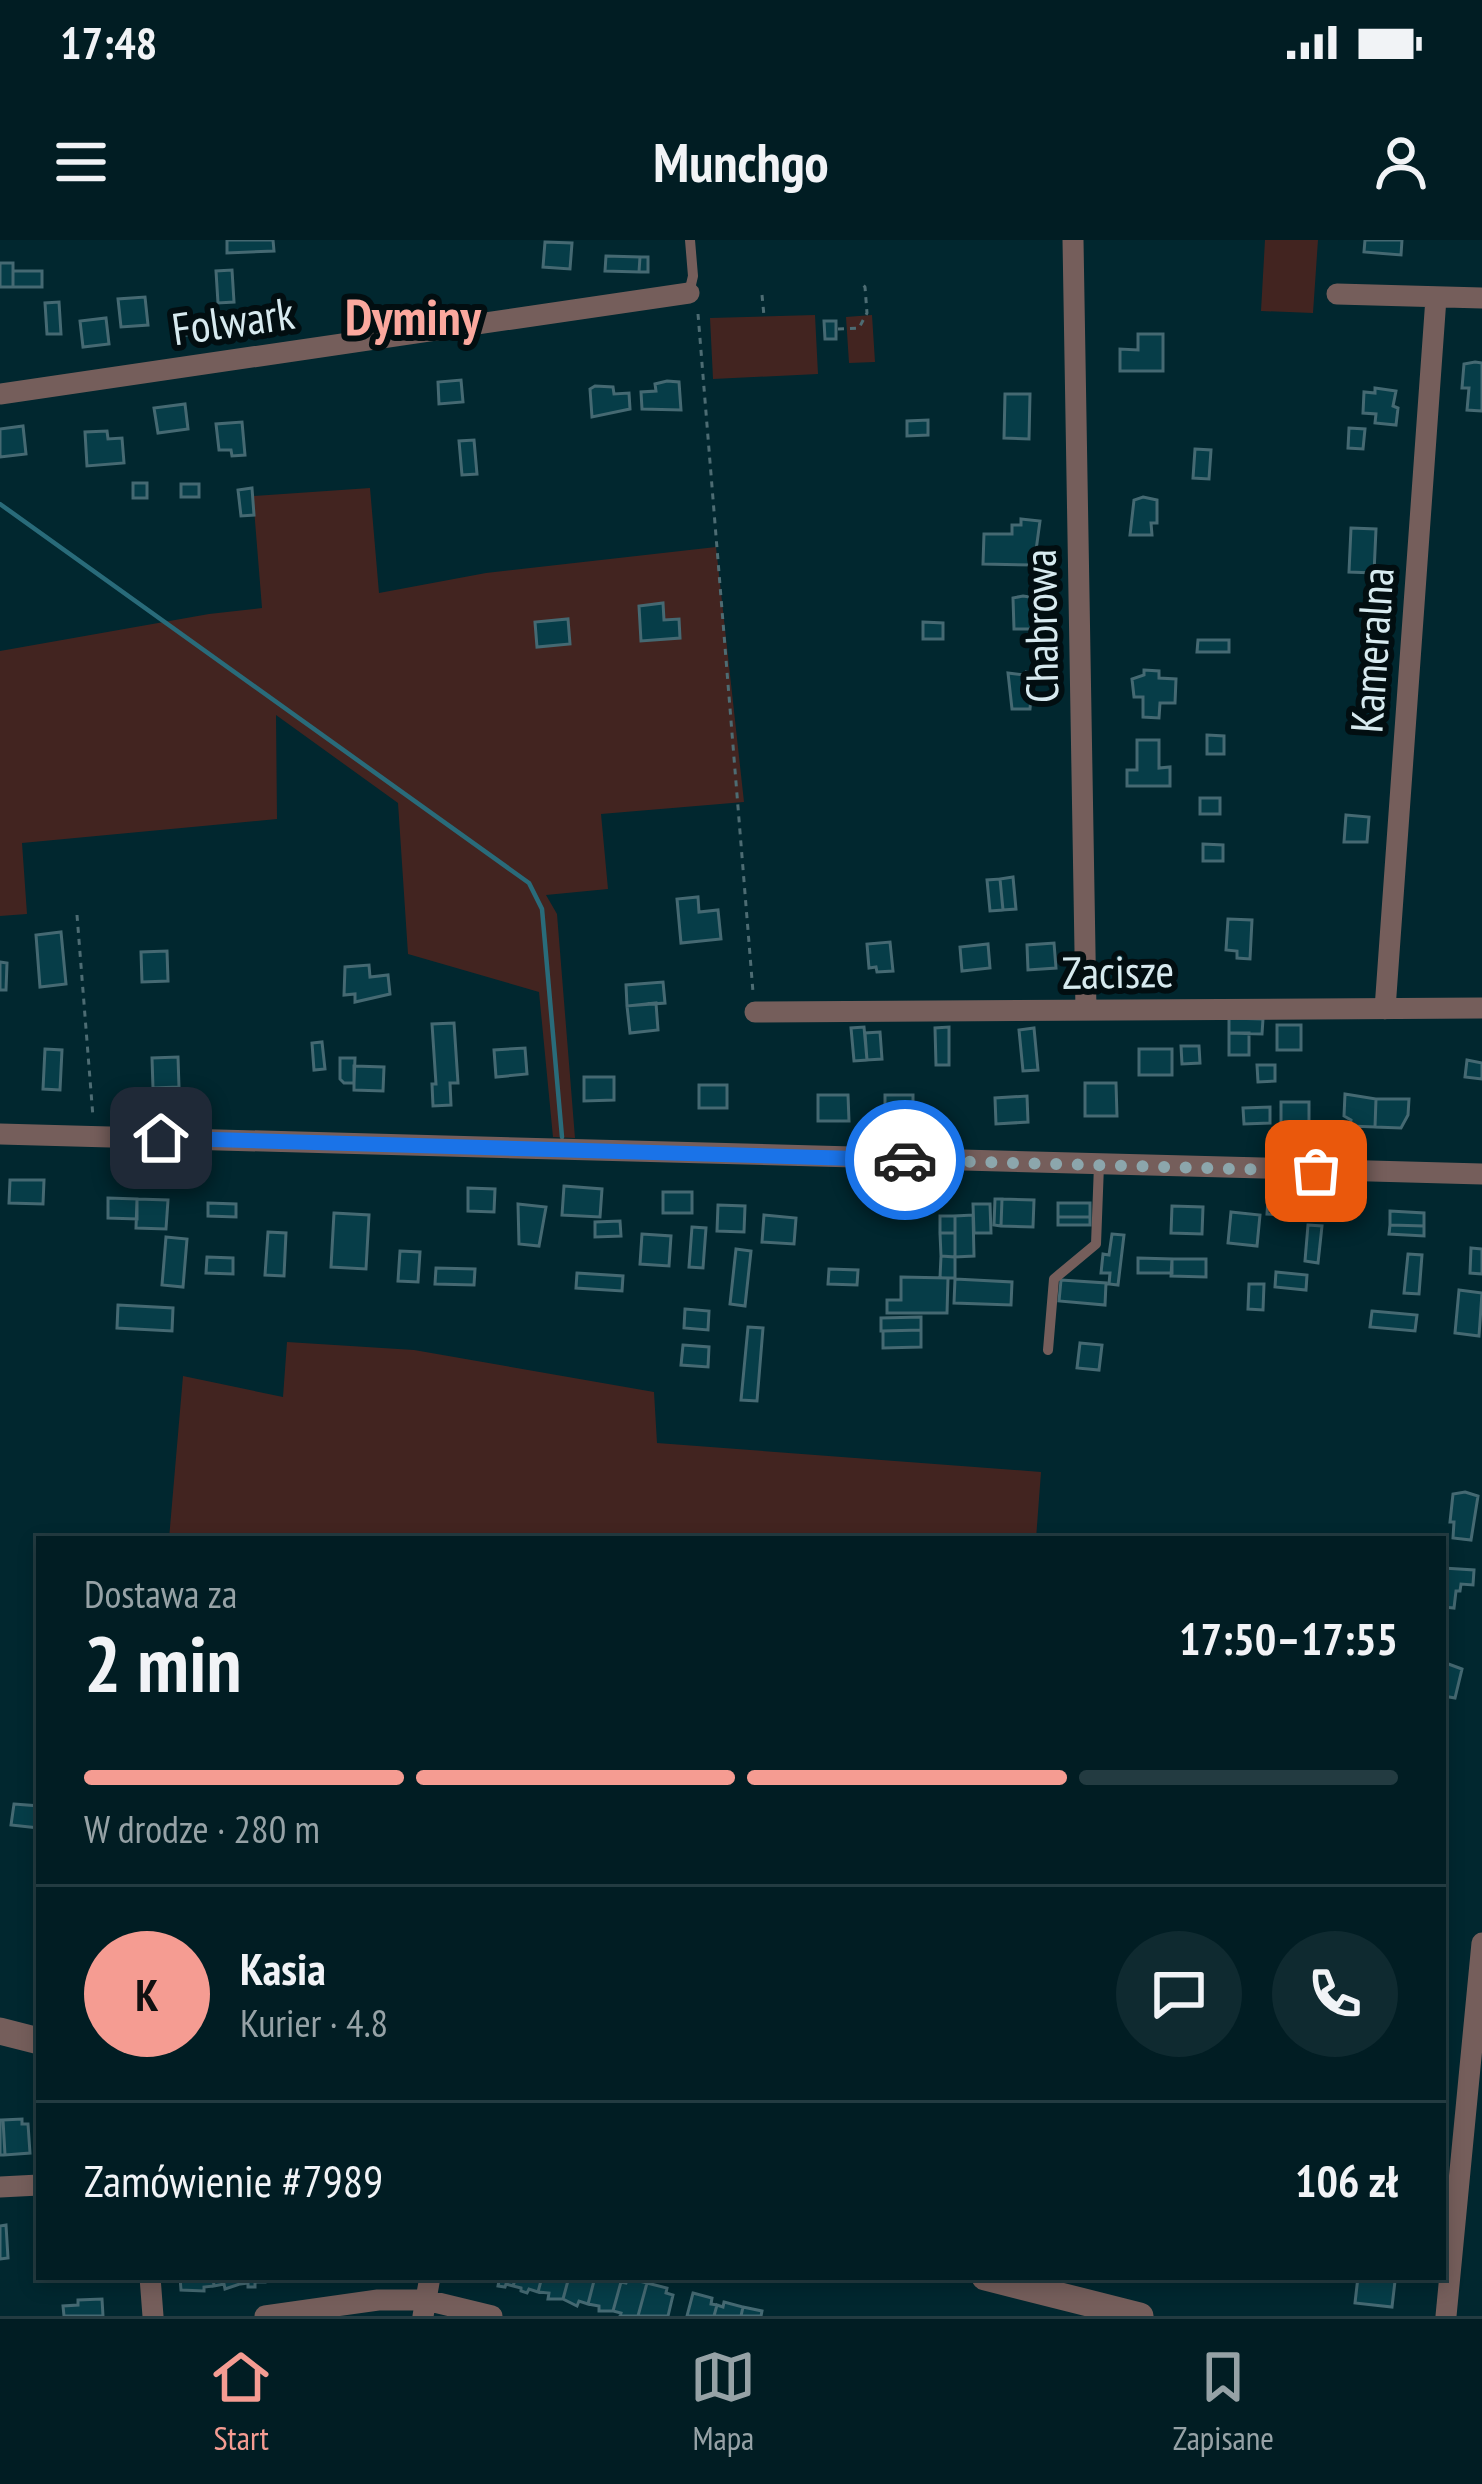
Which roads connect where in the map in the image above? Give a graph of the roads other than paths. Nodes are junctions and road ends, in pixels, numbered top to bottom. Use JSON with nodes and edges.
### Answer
{"nodes":[{"id":1,"x":690,"y":240,"type":"edge"},
{"id":2,"x":1073,"y":240,"type":"edge"},
{"id":3,"x":1337,"y":294,"type":"dead end"},
{"id":4,"x":1436,"y":298,"type":"junction"},
{"id":5,"x":1482,"y":298,"type":"edge"},
{"id":6,"x":694,"y":304,"type":"joint"},
{"id":7,"x":0,"y":394,"type":"edge"},
{"id":8,"x":1482,"y":1008,"type":"edge"},
{"id":9,"x":1385,"y":1009,"type":"junction"},
{"id":10,"x":1087,"y":1010,"type":"junction"},
{"id":11,"x":754,"y":1012,"type":"road end"},
{"id":12,"x":0,"y":1134,"type":"edge"},
{"id":13,"x":1099,"y":1165,"type":"junction"},
{"id":14,"x":1482,"y":1174,"type":"edge"},
{"id":15,"x":1048,"y":1350,"type":"dead end"},
{"id":16,"x":1482,"y":1943,"type":"edge"},
{"id":17,"x":0,"y":2031,"type":"edge"},
{"id":18,"x":36,"y":2040,"type":"edge"},
{"id":19,"x":36,"y":2185,"type":"edge"},
{"id":20,"x":0,"y":2187,"type":"edge"},
{"id":21,"x":150,"y":2280,"type":"edge"},
{"id":22,"x":997,"y":2280,"type":"edge"},
{"id":23,"x":426,"y":2298,"type":"edge"},
{"id":24,"x":153,"y":2316,"type":"edge"},
{"id":25,"x":265,"y":2316,"type":"edge"},
{"id":26,"x":492,"y":2316,"type":"edge"},
{"id":27,"x":1140,"y":2316,"type":"edge"},
{"id":28,"x":1446,"y":2316,"type":"edge"}],
"edges":[{"from":1,"to":6,"type":"lane"},
{"from":2,"to":10,"type":"street","name":"Chabrowa"},
{"from":3,"to":4,"type":"street"},
{"from":4,"to":5,"type":"street"},
{"from":4,"to":9,"type":"street","name":"Kameralna"},
{"from":6,"to":7,"type":"street","name":"Folwark"},
{"from":8,"to":9,"type":"street","name":"Zacisze"},
{"from":9,"to":10,"type":"street","name":"Zacisze"},
{"from":10,"to":11,"type":"street","name":"Zacisze"},
{"from":12,"to":13,"type":"street"},
{"from":13,"to":14,"type":"street"},
{"from":13,"to":15,"type":"lane"},
{"from":16,"to":28,"type":"street"},
{"from":17,"to":18,"type":"street"},
{"from":19,"to":20,"type":"street"},
{"from":21,"to":24,"type":"street"},
{"from":22,"to":27,"type":"street"},
{"from":23,"to":25,"type":"street"},
{"from":23,"to":26,"type":"street"}]}
